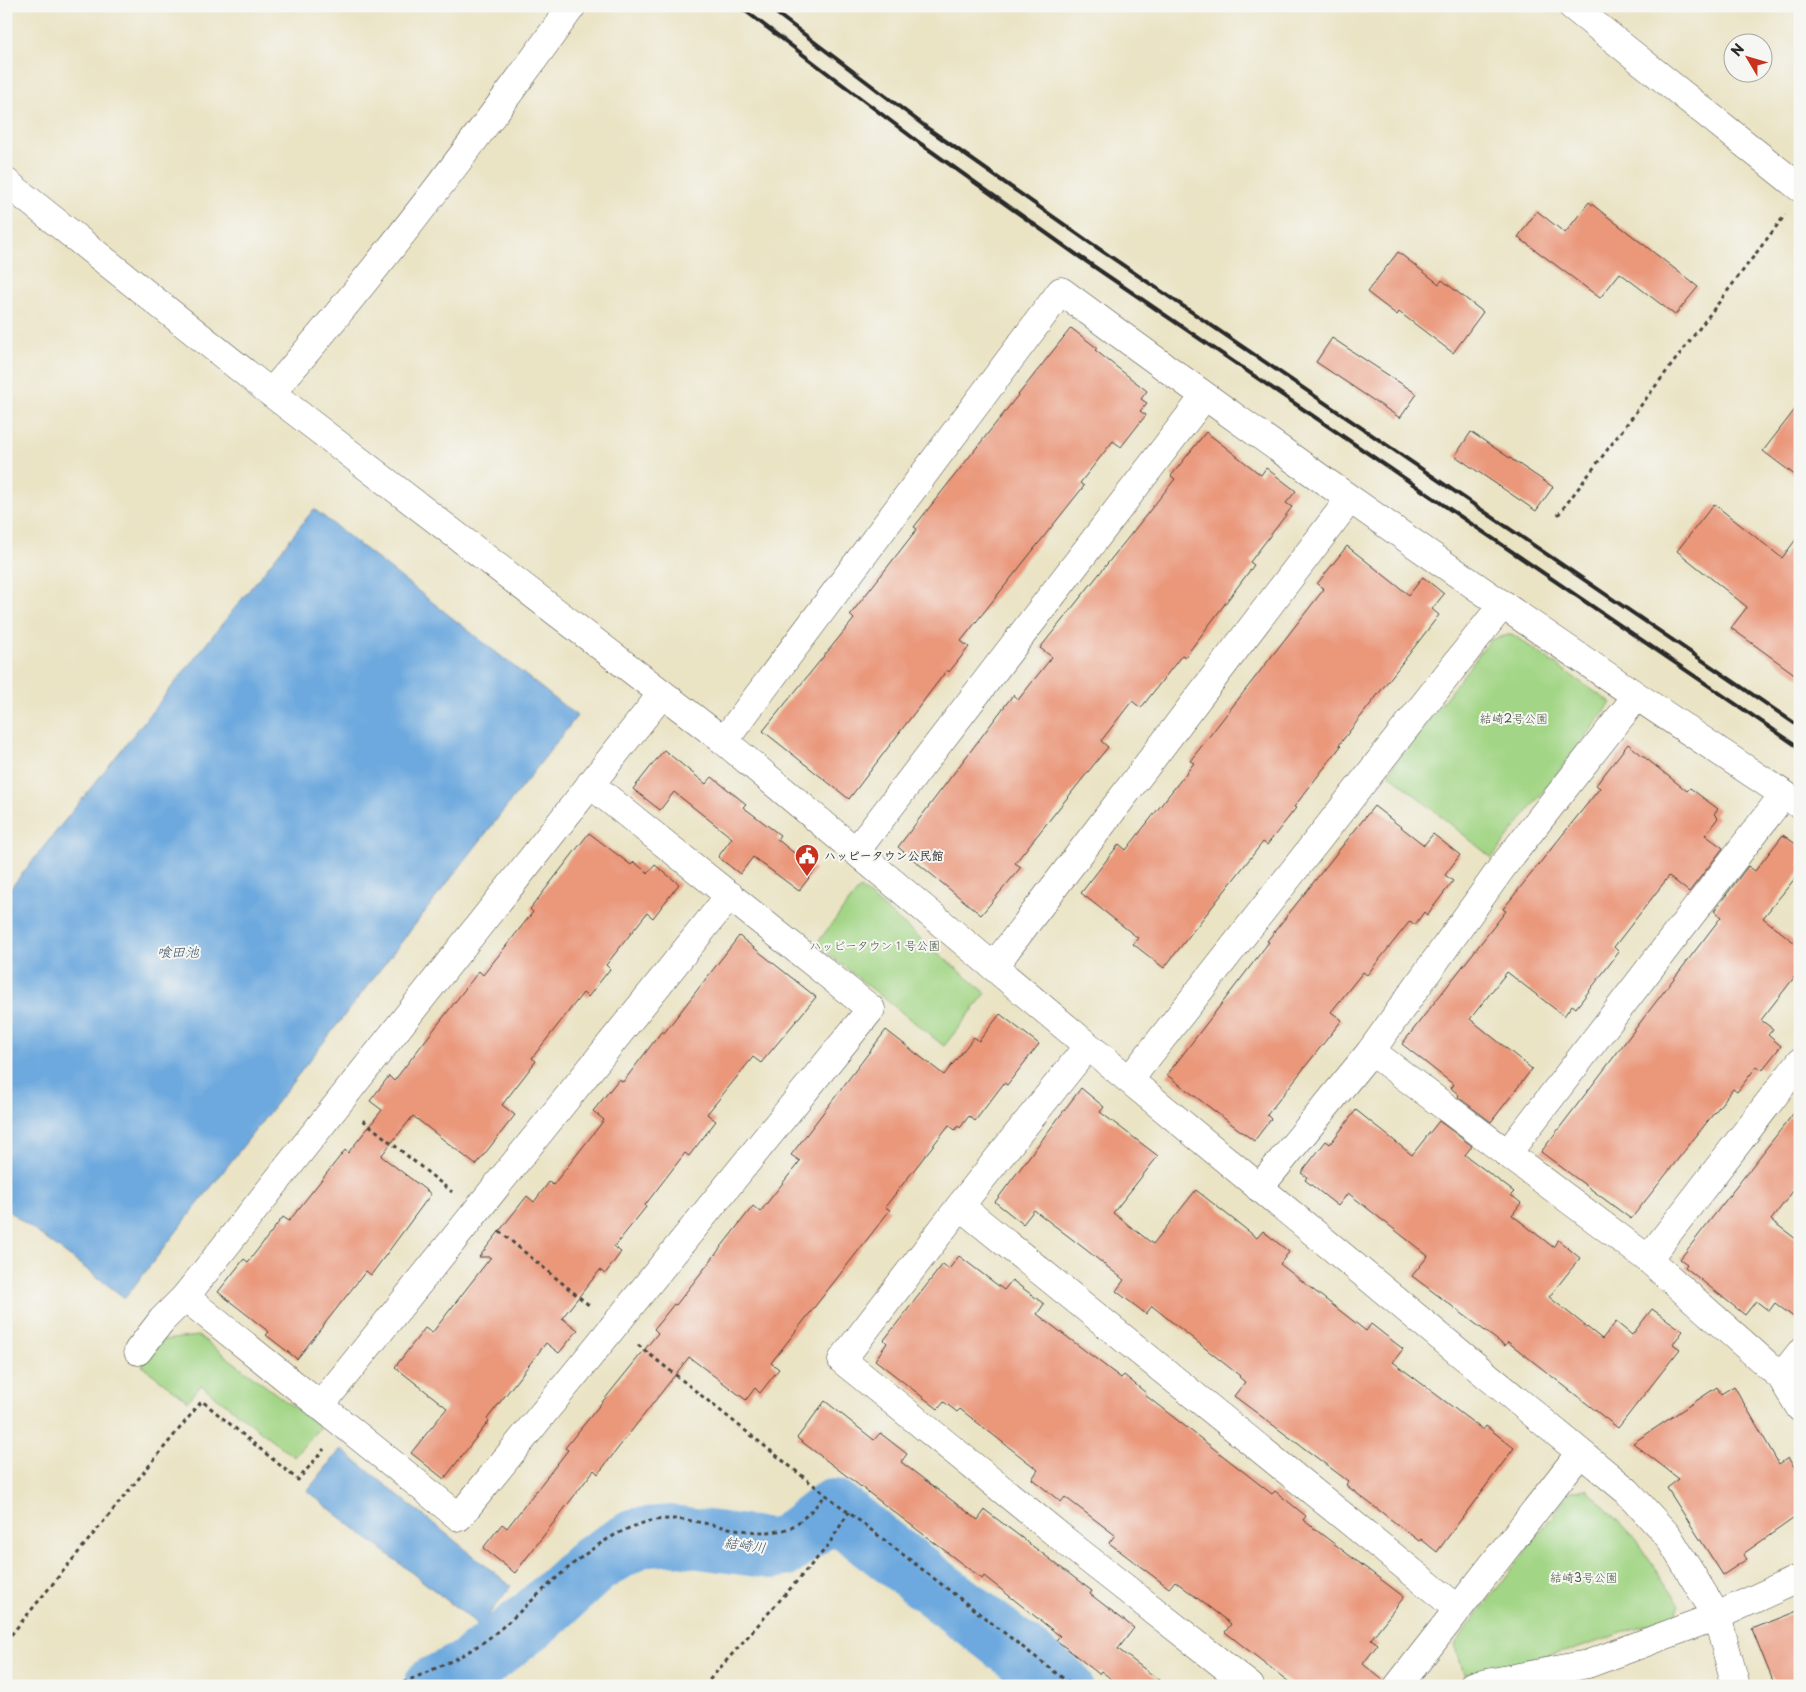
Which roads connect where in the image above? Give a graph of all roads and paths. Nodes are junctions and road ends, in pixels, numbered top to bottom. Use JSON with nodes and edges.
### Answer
{"nodes":[{"id":1,"x":572,"y":6,"type":"edge"},
{"id":2,"x":1572,"y":6,"type":"edge"},
{"id":3,"x":6,"y":182,"type":"edge"},
{"id":4,"x":1794,"y":199,"type":"edge"},
{"id":5,"x":271,"y":393,"type":"junction"},
{"id":6,"x":1204,"y":397,"type":"junction"},
{"id":7,"x":1349,"y":500,"type":"junction"},
{"id":8,"x":1558,"y":515,"type":"dead end"},
{"id":9,"x":1503,"y":604,"type":"junction"},
{"id":10,"x":662,"y":694,"type":"junction"},
{"id":11,"x":1636,"y":697,"type":"junction"},
{"id":12,"x":724,"y":741,"type":"junction"},
{"id":13,"x":590,"y":784,"type":"junction"},
{"id":14,"x":1792,"y":800,"type":"edge"},
{"id":15,"x":856,"y":851,"type":"junction"},
{"id":16,"x":730,"y":895,"type":"junction"},
{"id":17,"x":994,"y":966,"type":"junction"},
{"id":18,"x":1088,"y":1046,"type":"junction"},
{"id":19,"x":1371,"y":1050,"type":"junction"},
{"id":20,"x":1800,"y":1062,"type":"edge"},
{"id":21,"x":1130,"y":1079,"type":"junction"},
{"id":22,"x":340,"y":1100,"type":"junction"},
{"id":23,"x":1507,"y":1154,"type":"junction"},
{"id":24,"x":1259,"y":1188,"type":"junction"},
{"id":25,"x":960,"y":1206,"type":"junction"},
{"id":26,"x":476,"y":1212,"type":"junction"},
{"id":27,"x":1648,"y":1259,"type":"junction"},
{"id":28,"x":185,"y":1297,"type":"junction"},
{"id":29,"x":615,"y":1327,"type":"junction"},
{"id":30,"x":138,"y":1351,"type":"dead end"},
{"id":31,"x":1800,"y":1353,"type":"edge"},
{"id":32,"x":1781,"y":1377,"type":"junction"},
{"id":33,"x":320,"y":1406,"type":"junction"},
{"id":34,"x":1800,"y":1408,"type":"edge"},
{"id":35,"x":344,"y":1425,"type":"junction"},
{"id":36,"x":1580,"y":1453,"type":"junction"},
{"id":37,"x":826,"y":1495,"type":"junction"},
{"id":38,"x":849,"y":1512,"type":"junction"},
{"id":39,"x":1800,"y":1578,"type":"edge"},
{"id":40,"x":1458,"y":1609,"type":"junction"},
{"id":41,"x":1718,"y":1616,"type":"junction"},
{"id":42,"x":6,"y":1641,"type":"edge"},
{"id":43,"x":396,"y":1686,"type":"edge"},
{"id":44,"x":704,"y":1686,"type":"edge"},
{"id":45,"x":1073,"y":1686,"type":"edge"},
{"id":46,"x":1250,"y":1686,"type":"edge"},
{"id":47,"x":1398,"y":1686,"type":"edge"},
{"id":48,"x":1472,"y":1686,"type":"edge"},
{"id":49,"x":1736,"y":1686,"type":"edge"}],
"edges":[{"from":1,"to":5,"type":"street"},
{"from":2,"to":4,"type":"street"},
{"from":3,"to":5,"type":"street"},
{"from":4,"to":8,"type":"path"},
{"from":5,"to":10,"type":"street"},
{"from":6,"to":7,"type":"street"},
{"from":6,"to":12,"type":"street"},
{"from":6,"to":15,"type":"street"},
{"from":7,"to":9,"type":"street"},
{"from":7,"to":17,"type":"street"},
{"from":9,"to":11,"type":"street"},
{"from":9,"to":21,"type":"street"},
{"from":10,"to":12,"type":"street"},
{"from":10,"to":13,"type":"street"},
{"from":11,"to":14,"type":"street"},
{"from":11,"to":19,"type":"street"},
{"from":12,"to":15,"type":"street"},
{"from":13,"to":16,"type":"street"},
{"from":13,"to":22,"type":"street"},
{"from":14,"to":23,"type":"street"},
{"from":15,"to":17,"type":"street"},
{"from":16,"to":26,"type":"street"},
{"from":16,"to":29,"type":"street"},
{"from":17,"to":18,"type":"street"},
{"from":18,"to":21,"type":"street"},
{"from":18,"to":25,"type":"street"},
{"from":19,"to":23,"type":"street"},
{"from":19,"to":24,"type":"street"},
{"from":20,"to":27,"type":"street"},
{"from":21,"to":24,"type":"street"},
{"from":22,"to":26,"type":"path"},
{"from":22,"to":28,"type":"street"},
{"from":23,"to":27,"type":"street"},
{"from":24,"to":36,"type":"street"},
{"from":25,"to":40,"type":"street"},
{"from":25,"to":46,"type":"street"},
{"from":26,"to":29,"type":"path"},
{"from":26,"to":33,"type":"street"},
{"from":27,"to":32,"type":"street"},
{"from":28,"to":30,"type":"street"},
{"from":28,"to":33,"type":"street"},
{"from":29,"to":35,"type":"street"},
{"from":29,"to":37,"type":"path"},
{"from":31,"to":32,"type":"street"},
{"from":32,"to":34,"type":"street"},
{"from":33,"to":35,"type":"street"},
{"from":35,"to":42,"type":"path"},
{"from":36,"to":40,"type":"street"},
{"from":36,"to":41,"type":"street"},
{"from":37,"to":38,"type":"path"},
{"from":37,"to":43,"type":"path"},
{"from":38,"to":44,"type":"path"},
{"from":38,"to":45,"type":"path"},
{"from":39,"to":41,"type":"street"},
{"from":40,"to":47,"type":"street"},
{"from":41,"to":48,"type":"street"},
{"from":41,"to":49,"type":"street"}]}
